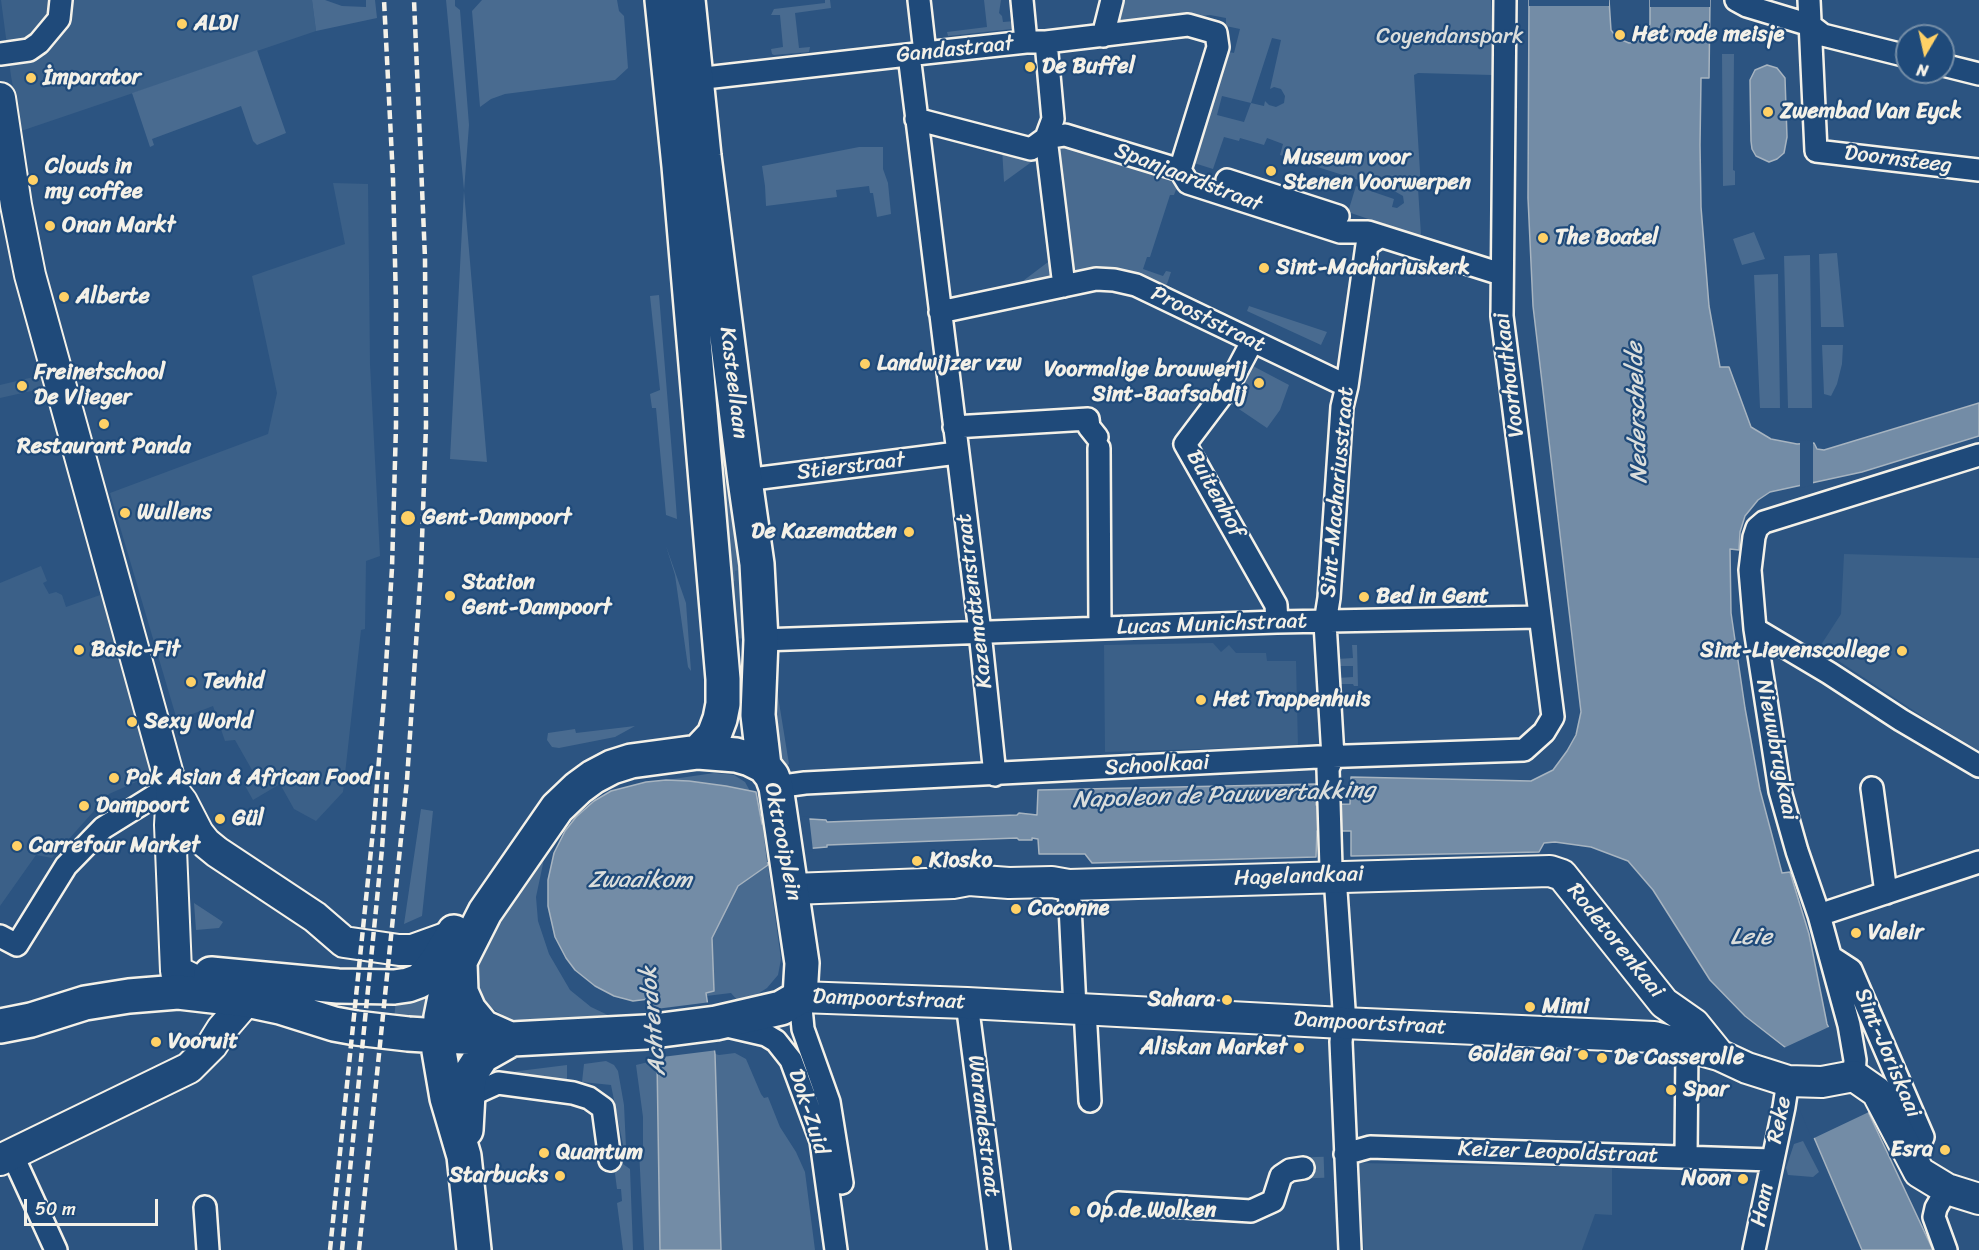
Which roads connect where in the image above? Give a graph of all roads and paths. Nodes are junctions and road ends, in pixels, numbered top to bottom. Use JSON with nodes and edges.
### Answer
{"nodes":[{"id":1,"x":62,"y":0,"type":"edge"},
{"id":2,"x":662,"y":0,"type":"edge"},
{"id":3,"x":688,"y":0,"type":"edge"},
{"id":4,"x":919,"y":0,"type":"edge"},
{"id":5,"x":1022,"y":0,"type":"edge"},
{"id":6,"x":1112,"y":0,"type":"edge"},
{"id":7,"x":1505,"y":0,"type":"edge"},
{"id":8,"x":1736,"y":0,"type":"edge"},
{"id":9,"x":1809,"y":0,"type":"edge"},
{"id":10,"x":1810,"y":25,"type":"junction"},
{"id":11,"x":1103,"y":36,"type":"junction"},
{"id":12,"x":1036,"y":42,"type":"junction"},
{"id":13,"x":1895,"y":53,"type":"edge"},
{"id":14,"x":0,"y":54,"type":"edge"},
{"id":15,"x":917,"y":54,"type":"junction"},
{"id":16,"x":1955,"y":68,"type":"edge"},
{"id":17,"x":1979,"y":74,"type":"edge"},
{"id":18,"x":696,"y":80,"type":"junction"},
{"id":19,"x":0,"y":98,"type":"edge"},
{"id":20,"x":916,"y":119,"type":"junction"},
{"id":21,"x":1046,"y":138,"type":"junction"},
{"id":22,"x":1180,"y":170,"type":"junction"},
{"id":23,"x":1979,"y":170,"type":"edge"},
{"id":24,"x":1199,"y":182,"type":"junction"},
{"id":25,"x":8,"y":206,"type":"edge"},
{"id":26,"x":1375,"y":234,"type":"junction"},
{"id":27,"x":1501,"y":274,"type":"junction"},
{"id":28,"x":1064,"y":286,"type":"junction"},
{"id":29,"x":941,"y":320,"type":"junction"},
{"id":30,"x":1252,"y":342,"type":"junction"},
{"id":31,"x":1347,"y":386,"type":"junction"},
{"id":32,"x":954,"y":428,"type":"junction"},
{"id":33,"x":957,"y":453,"type":"junction"},
{"id":34,"x":1979,"y":455,"type":"edge"},
{"id":35,"x":744,"y":480,"type":"junction"},
{"id":36,"x":1539,"y":617,"type":"junction"},
{"id":37,"x":1276,"y":622,"type":"junction"},
{"id":38,"x":1325,"y":622,"type":"junction"},
{"id":39,"x":1100,"y":628,"type":"junction"},
{"id":40,"x":1755,"y":629,"type":"junction"},
{"id":41,"x":980,"y":632,"type":"junction"},
{"id":42,"x":761,"y":640,"type":"junction"},
{"id":43,"x":1535,"y":741,"type":"joint"},
{"id":44,"x":698,"y":752,"type":"junction"},
{"id":45,"x":1330,"y":763,"type":"junction"},
{"id":46,"x":1979,"y":766,"type":"edge"},
{"id":47,"x":994,"y":774,"type":"junction"},
{"id":48,"x":774,"y":787,"type":"junction"},
{"id":49,"x":1872,"y":788,"type":"dead end"},
{"id":50,"x":172,"y":789,"type":"junction"},
{"id":51,"x":1979,"y":862,"type":"edge"},
{"id":52,"x":1333,"y":866,"type":"junction"},
{"id":53,"x":1528,"y":871,"type":"joint"},
{"id":54,"x":790,"y":874,"type":"junction"},
{"id":55,"x":1069,"y":885,"type":"junction"},
{"id":56,"x":1886,"y":893,"type":"junction"},
{"id":57,"x":1819,"y":915,"type":"junction"},
{"id":58,"x":9,"y":940,"type":"edge"},
{"id":59,"x":456,"y":950,"type":"junction"},
{"id":60,"x":1831,"y":957,"type":"junction"},
{"id":61,"x":177,"y":981,"type":"junction"},
{"id":62,"x":800,"y":998,"type":"junction"},
{"id":63,"x":241,"y":999,"type":"junction"},
{"id":64,"x":39,"y":1000,"type":"junction"},
{"id":65,"x":967,"y":1003,"type":"junction"},
{"id":66,"x":1664,"y":1003,"type":"junction"},
{"id":67,"x":0,"y":1004,"type":"edge"},
{"id":68,"x":1080,"y":1008,"type":"junction"},
{"id":69,"x":0,"y":1014,"type":"edge"},
{"id":70,"x":716,"y":1023,"type":"junction"},
{"id":71,"x":1342,"y":1023,"type":"junction"},
{"id":72,"x":0,"y":1026,"type":"edge"},
{"id":73,"x":440,"y":1036,"type":"junction"},
{"id":74,"x":1654,"y":1037,"type":"junction"},
{"id":75,"x":512,"y":1039,"type":"junction"},
{"id":76,"x":1687,"y":1047,"type":"junction"},
{"id":77,"x":1719,"y":1055,"type":"junction"},
{"id":78,"x":1854,"y":1076,"type":"junction"},
{"id":79,"x":1788,"y":1081,"type":"junction"},
{"id":80,"x":468,"y":1088,"type":"junction"},
{"id":81,"x":1090,"y":1101,"type":"dead end"},
{"id":82,"x":464,"y":1156,"type":"junction"},
{"id":83,"x":6,"y":1157,"type":"edge"},
{"id":84,"x":1686,"y":1157,"type":"junction"},
{"id":85,"x":1911,"y":1157,"type":"junction"},
{"id":86,"x":610,"y":1160,"type":"dead end"},
{"id":87,"x":1772,"y":1160,"type":"junction"},
{"id":88,"x":1341,"y":1162,"type":"junction"},
{"id":89,"x":1303,"y":1168,"type":"tunnel mouth"},
{"id":90,"x":1947,"y":1189,"type":"junction"},
{"id":91,"x":1979,"y":1199,"type":"edge"},
{"id":92,"x":1118,"y":1203,"type":"dead end"},
{"id":93,"x":206,"y":1207,"type":"dead end"},
{"id":94,"x":56,"y":1250,"type":"edge"},
{"id":95,"x":208,"y":1250,"type":"edge"},
{"id":96,"x":474,"y":1250,"type":"edge"},
{"id":97,"x":836,"y":1250,"type":"edge"},
{"id":98,"x":850,"y":1250,"type":"edge"},
{"id":99,"x":999,"y":1250,"type":"edge"},
{"id":100,"x":1350,"y":1250,"type":"edge"},
{"id":101,"x":1754,"y":1250,"type":"edge"},
{"id":102,"x":1946,"y":1250,"type":"edge"}],
"edges":[{"from":1,"to":14,"type":"street"},
{"from":2,"to":44,"type":"main road","name":"Kasteellaan"},
{"from":3,"to":18,"type":"main road","name":"Kasteellaan"},
{"from":4,"to":15,"type":"street","name":"Kazemattenstraat"},
{"from":5,"to":12,"type":"street"},
{"from":6,"to":11,"type":"street"},
{"from":7,"to":27,"type":"street","name":"Voorhoutkaai"},
{"from":8,"to":10,"type":"street"},
{"from":9,"to":10,"type":"street"},
{"from":10,"to":13,"type":"street"},
{"from":10,"to":23,"type":"street","name":"Doornsteeg"},
{"from":11,"to":12,"type":"street","name":"Gandastraat"},
{"from":11,"to":22,"type":"street","name":"Gandastraat"},
{"from":12,"to":15,"type":"street","name":"Gandastraat"},
{"from":12,"to":21,"type":"street"},
{"from":15,"to":18,"type":"street","name":"Gandastraat"},
{"from":15,"to":20,"type":"street","name":"Kazemattenstraat"},
{"from":16,"to":17,"type":"street"},
{"from":18,"to":35,"type":"main road","name":"Kasteellaan"},
{"from":19,"to":25,"type":"street"},
{"from":20,"to":21,"type":"street","name":"Spanjaardstraat"},
{"from":20,"to":29,"type":"street","name":"Kazemattenstraat"},
{"from":21,"to":22,"type":"street","name":"Spanjaardstraat"},
{"from":21,"to":28,"type":"street"},
{"from":22,"to":24,"type":"street","name":"Spanjaardstraat"},
{"from":24,"to":26,"type":"street","name":"Spanjaardstraat"},
{"from":24,"to":26,"type":"street"},
{"from":25,"to":50,"type":"street"},
{"from":26,"to":27,"type":"street","name":"Spanjaardstraat"},
{"from":26,"to":31,"type":"street","name":"Sint-Machariusstraat"},
{"from":27,"to":36,"type":"street","name":"Voorhoutkaai"},
{"from":28,"to":29,"type":"street","name":"Prooststraat"},
{"from":28,"to":30,"type":"street","name":"Prooststraat"},
{"from":29,"to":32,"type":"street","name":"Kazemattenstraat"},
{"from":30,"to":31,"type":"street","name":"Prooststraat"},
{"from":30,"to":37,"type":"street","name":"Buitenhof"},
{"from":31,"to":38,"type":"street","name":"Sint-Machariusstraat"},
{"from":32,"to":33,"type":"street","name":"Kazemattenstraat"},
{"from":32,"to":39,"type":"street","name":"Lucas Munichstraat"},
{"from":33,"to":35,"type":"street","name":"Stierstraat"},
{"from":33,"to":41,"type":"street","name":"Kazemattenstraat"},
{"from":34,"to":40,"type":"street","name":"Nieuwbrugkaai"},
{"from":35,"to":42,"type":"main road","name":"Kasteellaan"},
{"from":36,"to":38,"type":"street","name":"Lucas Munichstraat"},
{"from":36,"to":43,"type":"street","name":"Voorhoutkaai"},
{"from":37,"to":38,"type":"street","name":"Lucas Munichstraat"},
{"from":37,"to":39,"type":"street","name":"Lucas Munichstraat"},
{"from":38,"to":45,"type":"street","name":"Sint-Machariusstraat"},
{"from":39,"to":41,"type":"street","name":"Lucas Munichstraat"},
{"from":40,"to":46,"type":"street"},
{"from":40,"to":57,"type":"street","name":"Nieuwbrugkaai"},
{"from":41,"to":42,"type":"street","name":"Lucas Munichstraat"},
{"from":41,"to":47,"type":"street","name":"Kazemattenstraat"},
{"from":42,"to":48,"type":"main road","name":"Kasteellaan"},
{"from":43,"to":45,"type":"street","name":"Schoolkaai"},
{"from":44,"to":48,"type":"main road","name":"Oktrooiplein"},
{"from":44,"to":59,"type":"main road","name":"Oktrooiplein"},
{"from":45,"to":47,"type":"street","name":"Schoolkaai"},
{"from":45,"to":52,"type":"street","name":"Sint-Machariusstraat"},
{"from":47,"to":48,"type":"street","name":"Schoolkaai"},
{"from":48,"to":54,"type":"main road","name":"Oktrooiplein"},
{"from":49,"to":56,"type":"street"},
{"from":50,"to":58,"type":"street"},
{"from":50,"to":59,"type":"street"},
{"from":50,"to":61,"type":"street"},
{"from":51,"to":56,"type":"street"},
{"from":52,"to":53,"type":"street","name":"Hagelandkaai"},
{"from":52,"to":55,"type":"street","name":"Hagelandkaai"},
{"from":52,"to":71,"type":"street","name":"Sint-Machariusstraat"},
{"from":53,"to":66,"type":"street","name":"Rodetorenkaai"},
{"from":54,"to":55,"type":"street","name":"Hagelandkaai"},
{"from":54,"to":62,"type":"main road","name":"Oktrooiplein"},
{"from":55,"to":68,"type":"street"},
{"from":56,"to":57,"type":"street"},
{"from":57,"to":60,"type":"street","name":"Sint-Joriskaai"},
{"from":59,"to":61,"type":"main road"},
{"from":59,"to":73,"type":"main road","name":"Oktrooiplein"},
{"from":59,"to":75,"type":"main road","name":"Oktrooiplein"},
{"from":60,"to":78,"type":"street","name":"Sint-Joriskaai"},
{"from":60,"to":85,"type":"street","name":"Sint-Joriskaai"},
{"from":61,"to":63,"type":"main road"},
{"from":61,"to":64,"type":"main road"},
{"from":61,"to":72,"type":"main road"},
{"from":62,"to":65,"type":"street","name":"Dampoortstraat"},
{"from":62,"to":70,"type":"main road","name":"Oktrooiplein"},
{"from":62,"to":98,"type":"street","name":"Dok-Zuid"},
{"from":63,"to":73,"type":"main road"},
{"from":63,"to":83,"type":"street"},
{"from":64,"to":67,"type":"main road"},
{"from":64,"to":69,"type":"street"},
{"from":65,"to":68,"type":"street","name":"Dampoortstraat"},
{"from":65,"to":99,"type":"street","name":"Warandestraat"},
{"from":66,"to":74,"type":"street"},
{"from":66,"to":77,"type":"street","name":"Rodetorenkaai"},
{"from":68,"to":71,"type":"street","name":"Dampoortstraat"},
{"from":68,"to":81,"type":"street"},
{"from":70,"to":75,"type":"main road","name":"Oktrooiplein"},
{"from":70,"to":97,"type":"street","name":"Dok-Zuid"},
{"from":71,"to":74,"type":"street","name":"Dampoortstraat"},
{"from":71,"to":88,"type":"street","name":"Sint-Machariusstraat"},
{"from":73,"to":75,"type":"main road","name":"Oktrooiplein"},
{"from":73,"to":82,"type":"main road"},
{"from":74,"to":76,"type":"street","name":"Dampoortstraat"},
{"from":75,"to":80,"type":"main road","name":"Oktrooiplein"},
{"from":76,"to":77,"type":"street","name":"Dampoortstraat"},
{"from":76,"to":84,"type":"street"},
{"from":77,"to":79,"type":"street","name":"Dampoortstraat"},
{"from":78,"to":79,"type":"street","name":"Dampoortstraat"},
{"from":78,"to":85,"type":"street","name":"Sint-Joriskaai"},
{"from":79,"to":87,"type":"street","name":"Reke"},
{"from":80,"to":82,"type":"main road"},
{"from":80,"to":86,"type":"street"},
{"from":82,"to":96,"type":"main road"},
{"from":83,"to":94,"type":"street"},
{"from":84,"to":87,"type":"street","name":"Keizer Leopoldstraat"},
{"from":84,"to":88,"type":"street","name":"Keizer Leopoldstraat"},
{"from":85,"to":90,"type":"street","name":"Sint-Joriskaai"},
{"from":87,"to":101,"type":"street","name":"Ham"},
{"from":88,"to":100,"type":"street","name":"Sint-Machariusstraat"},
{"from":89,"to":92,"type":"street"},
{"from":90,"to":91,"type":"street","name":"Sint-Joriskaai"},
{"from":90,"to":102,"type":"street"},
{"from":93,"to":95,"type":"street"}]}
